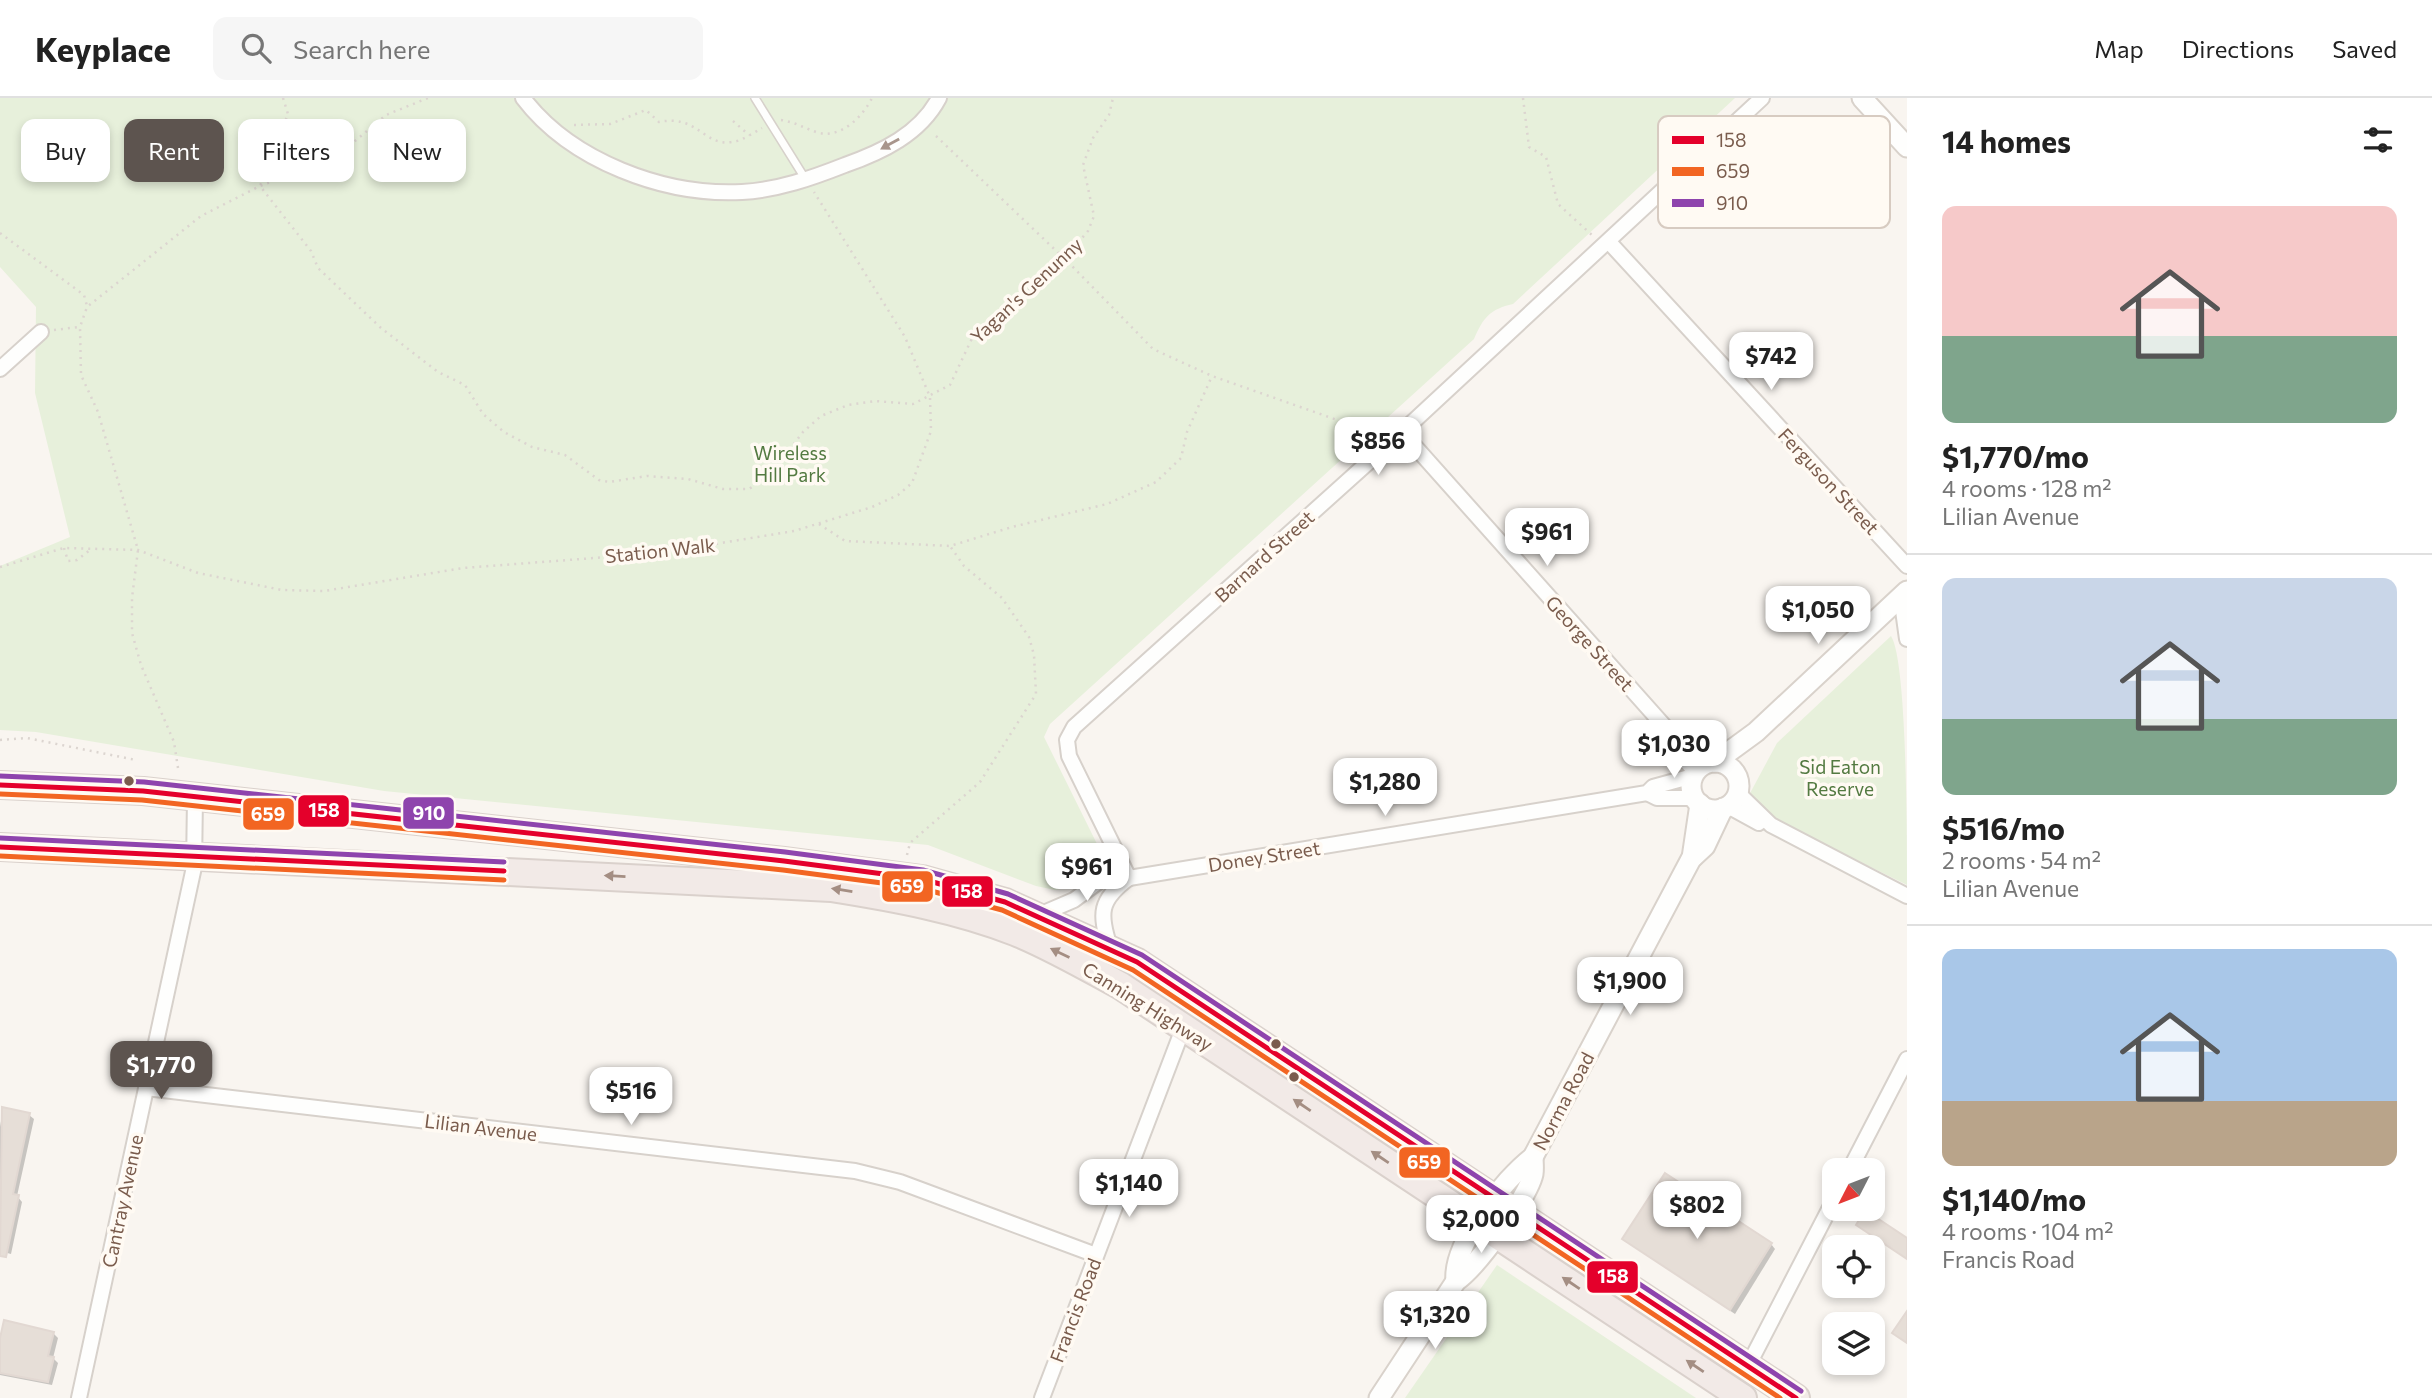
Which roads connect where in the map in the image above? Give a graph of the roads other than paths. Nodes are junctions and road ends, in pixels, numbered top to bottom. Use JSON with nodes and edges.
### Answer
{"nodes":[{"id":1,"x":523,"y":98,"type":"edge"},
{"id":2,"x":755,"y":98,"type":"edge"},
{"id":3,"x":939,"y":98,"type":"edge"},
{"id":4,"x":1762,"y":98,"type":"edge"},
{"id":5,"x":1862,"y":98,"type":"edge"},
{"id":6,"x":1743,"y":116,"type":"edge"},
{"id":7,"x":1879,"y":116,"type":"edge"},
{"id":8,"x":1890,"y":128,"type":"edge"},
{"id":9,"x":1907,"y":147,"type":"edge"},
{"id":10,"x":806,"y":180,"type":"junction"},
{"id":11,"x":1658,"y":196,"type":"edge"},
{"id":12,"x":1609,"y":242,"type":"junction"},
{"id":13,"x":41,"y":332,"type":"road end"},
{"id":14,"x":0,"y":369,"type":"edge"},
{"id":15,"x":1402,"y":432,"type":"junction"},
{"id":16,"x":1907,"y":566,"type":"edge"},
{"id":17,"x":1904,"y":593,"type":"edge"},
{"id":18,"x":1907,"y":639,"type":"edge"},
{"id":19,"x":1756,"y":732,"type":"junction"},
{"id":20,"x":1703,"y":768,"type":"junction"},
{"id":21,"x":1737,"y":773,"type":"junction"},
{"id":22,"x":0,"y":785,"type":"edge"},
{"id":23,"x":1647,"y":793,"type":"junction"},
{"id":24,"x":195,"y":798,"type":"junction"},
{"id":25,"x":1697,"y":801,"type":"junction"},
{"id":26,"x":1730,"y":802,"type":"junction"},
{"id":27,"x":0,"y":847,"type":"edge"},
{"id":28,"x":194,"y":856,"type":"junction"},
{"id":29,"x":1691,"y":859,"type":"junction"},
{"id":30,"x":1129,"y":878,"type":"junction"},
{"id":31,"x":1907,"y":896,"type":"edge"},
{"id":32,"x":1039,"y":915,"type":"junction"},
{"id":33,"x":1110,"y":947,"type":"junction"},
{"id":34,"x":1184,"y":1026,"type":"junction"},
{"id":35,"x":1907,"y":1059,"type":"edge"},
{"id":36,"x":146,"y":1088,"type":"junction"},
{"id":37,"x":1856,"y":1158,"type":"edge"},
{"id":38,"x":1504,"y":1204,"type":"junction"},
{"id":39,"x":1823,"y":1222,"type":"edge"},
{"id":40,"x":1487,"y":1228,"type":"junction"},
{"id":41,"x":1096,"y":1255,"type":"junction"},
{"id":42,"x":1748,"y":1367,"type":"junction"},
{"id":43,"x":79,"y":1398,"type":"edge"},
{"id":44,"x":1042,"y":1398,"type":"edge"},
{"id":45,"x":1379,"y":1398,"type":"edge"},
{"id":46,"x":1743,"y":1398,"type":"edge"},
{"id":47,"x":1796,"y":1398,"type":"edge"}],
"edges":[{"from":1,"to":10,"type":"street"},
{"from":2,"to":10,"type":"lane"},
{"from":3,"to":10,"type":"street","one_way":true},
{"from":4,"to":6,"type":"street","name":"Barnard Street"},
{"from":5,"to":7,"type":"street"},
{"from":8,"to":9,"type":"street"},
{"from":11,"to":12,"type":"street","name":"Barnard Street"},
{"from":12,"to":15,"type":"street","name":"Barnard Street"},
{"from":12,"to":16,"type":"street","name":"Ferguson Street"},
{"from":13,"to":14,"type":"street"},
{"from":15,"to":20,"type":"street","name":"George Street"},
{"from":15,"to":30,"type":"street","name":"Barnard Street"},
{"from":17,"to":18,"type":"street"},
{"from":17,"to":19,"type":"street"},
{"from":19,"to":20,"type":"street"},
{"from":19,"to":21,"type":"street"},
{"from":20,"to":21,"type":"street"},
{"from":20,"to":23,"type":"street","name":"Doney Street"},
{"from":20,"to":25,"type":"street","name":"Norma Road"},
{"from":21,"to":26,"type":"street"},
{"from":22,"to":24,"type":"highway","name":"Canning Highway"},
{"from":23,"to":25,"type":"street","name":"Doney Street"},
{"from":23,"to":30,"type":"street","name":"Doney Street"},
{"from":24,"to":28,"type":"street","name":"Cantray Avenue"},
{"from":24,"to":32,"type":"highway","name":"Canning Highway"},
{"from":25,"to":26,"type":"street"},
{"from":25,"to":29,"type":"street","name":"Norma Road"},
{"from":26,"to":29,"type":"street","name":"Norma Road"},
{"from":26,"to":31,"type":"street"},
{"from":27,"to":28,"type":"highway","name":"Canning Highway"},
{"from":34,"to":28,"type":"highway","name":"Canning Highway","one_way":true},
{"from":28,"to":36,"type":"street","name":"Cantray Avenue"},
{"from":29,"to":38,"type":"street","name":"Norma Road"},
{"from":30,"to":32,"type":"street","name":"Doney Street"},
{"from":30,"to":33,"type":"street"},
{"from":32,"to":33,"type":"highway","name":"Canning Highway"},
{"from":33,"to":38,"type":"highway","name":"Canning Highway"},
{"from":40,"to":34,"type":"highway","name":"Canning Highway","one_way":true},
{"from":34,"to":41,"type":"street","name":"Francis Road"},
{"from":35,"to":37,"type":"street"},
{"from":36,"to":41,"type":"street","name":"Lilian Avenue"},
{"from":36,"to":43,"type":"street","name":"Cantray Avenue"},
{"from":38,"to":40,"type":"street","name":"Norma Road"},
{"from":38,"to":42,"type":"highway","name":"Canning Highway"},
{"from":39,"to":42,"type":"street"},
{"from":40,"to":45,"type":"street","name":"Norma Road"},
{"from":46,"to":40,"type":"highway","name":"Canning Highway","one_way":true},
{"from":41,"to":44,"type":"street","name":"Francis Road"},
{"from":42,"to":47,"type":"highway","name":"Canning Highway"}]}
